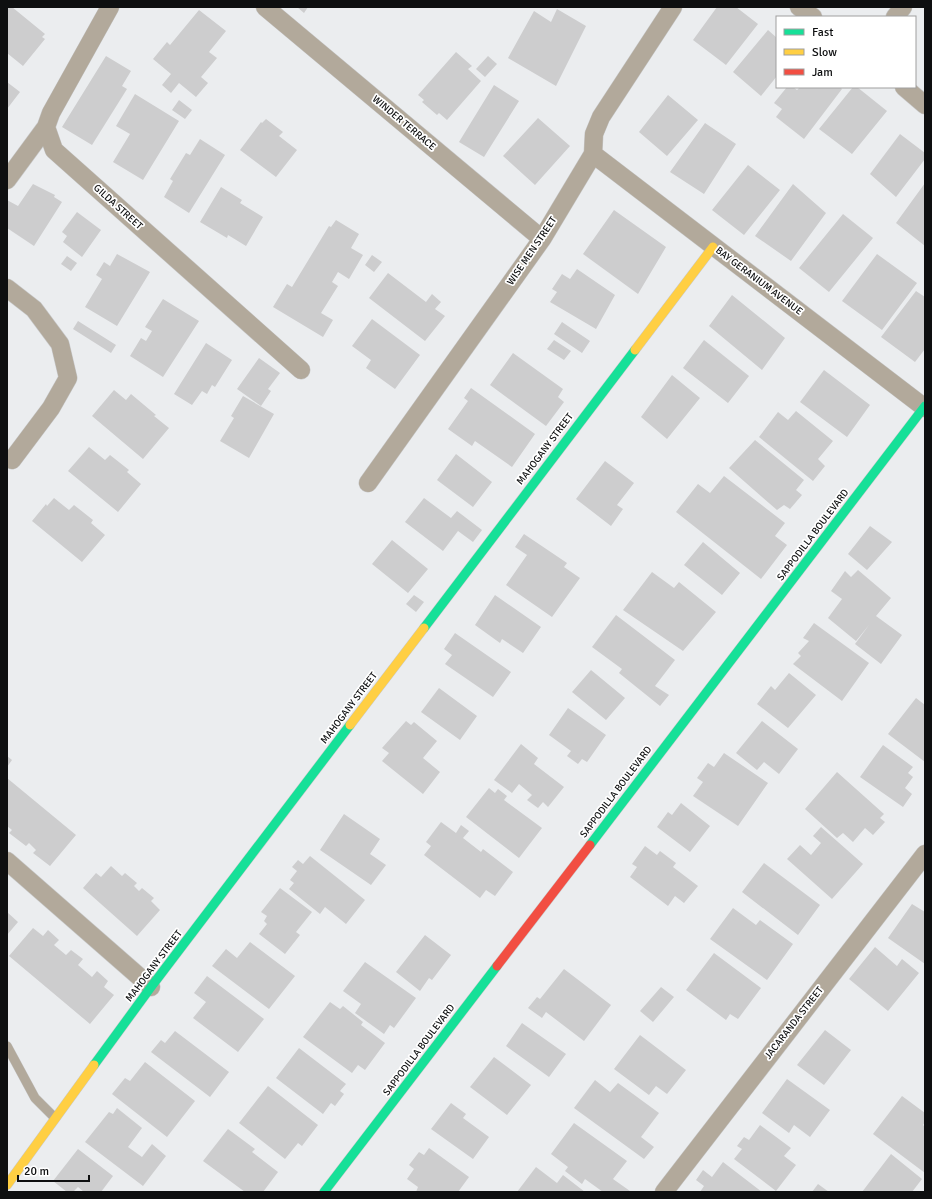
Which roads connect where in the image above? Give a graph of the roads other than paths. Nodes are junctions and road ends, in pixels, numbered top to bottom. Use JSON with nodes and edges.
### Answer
{"nodes":[{"id":1,"x":110,"y":7,"type":"edge"},
{"id":2,"x":265,"y":7,"type":"edge"},
{"id":3,"x":799,"y":7,"type":"edge"},
{"id":4,"x":903,"y":7,"type":"edge"},
{"id":5,"x":666,"y":9,"type":"edge"},
{"id":6,"x":812,"y":16,"type":"edge"},
{"id":7,"x":896,"y":16,"type":"edge"},
{"id":8,"x":905,"y":88,"type":"edge"},
{"id":9,"x":925,"y":105,"type":"edge"},
{"id":10,"x":46,"y":127,"type":"junction"},
{"id":11,"x":593,"y":154,"type":"junction"},
{"id":12,"x":7,"y":180,"type":"edge"},
{"id":13,"x":542,"y":239,"type":"junction"},
{"id":14,"x":713,"y":247,"type":"junction"},
{"id":15,"x":7,"y":288,"type":"edge"},
{"id":16,"x":301,"y":370,"type":"dead end"},
{"id":17,"x":925,"y":407,"type":"edge"},
{"id":18,"x":12,"y":460,"type":"dead end"},
{"id":19,"x":368,"y":483,"type":"dead end"},
{"id":20,"x":925,"y":854,"type":"edge"},
{"id":21,"x":7,"y":861,"type":"edge"},
{"id":22,"x":151,"y":987,"type":"junction"},
{"id":23,"x":7,"y":1046,"type":"edge"},
{"id":24,"x":56,"y":1118,"type":"junction"},
{"id":25,"x":7,"y":1185,"type":"edge"},
{"id":26,"x":324,"y":1192,"type":"edge"},
{"id":27,"x":664,"y":1192,"type":"edge"}],
"edges":[{"from":1,"to":10,"type":"street"},
{"from":2,"to":13,"type":"street","name":"WINDER TERRACE"},
{"from":3,"to":6,"type":"street"},
{"from":4,"to":7,"type":"street"},
{"from":5,"to":11,"type":"street","name":"WISE MEN STREET"},
{"from":8,"to":9,"type":"street"},
{"from":10,"to":12,"type":"street"},
{"from":10,"to":16,"type":"street","name":"GILDA STREET"},
{"from":11,"to":13,"type":"street","name":"WISE MEN STREET"},
{"from":11,"to":14,"type":"street","name":"BAY GERANIUM AVENUE"},
{"from":13,"to":19,"type":"street","name":"WISE MEN STREET"},
{"from":14,"to":17,"type":"street","name":"BAY GERANIUM AVENUE"},
{"from":14,"to":22,"type":"street","name":"MAHOGANY STREET"},
{"from":15,"to":18,"type":"street"},
{"from":17,"to":26,"type":"street","name":"SAPPODILLA BOULEVARD"},
{"from":20,"to":27,"type":"street","name":"JACARANDA STREET"},
{"from":21,"to":22,"type":"street"},
{"from":22,"to":24,"type":"street","name":"MAHOGANY STREET"},
{"from":23,"to":24,"type":"lane"},
{"from":24,"to":25,"type":"street","name":"MAHOGANY STREET"}]}
